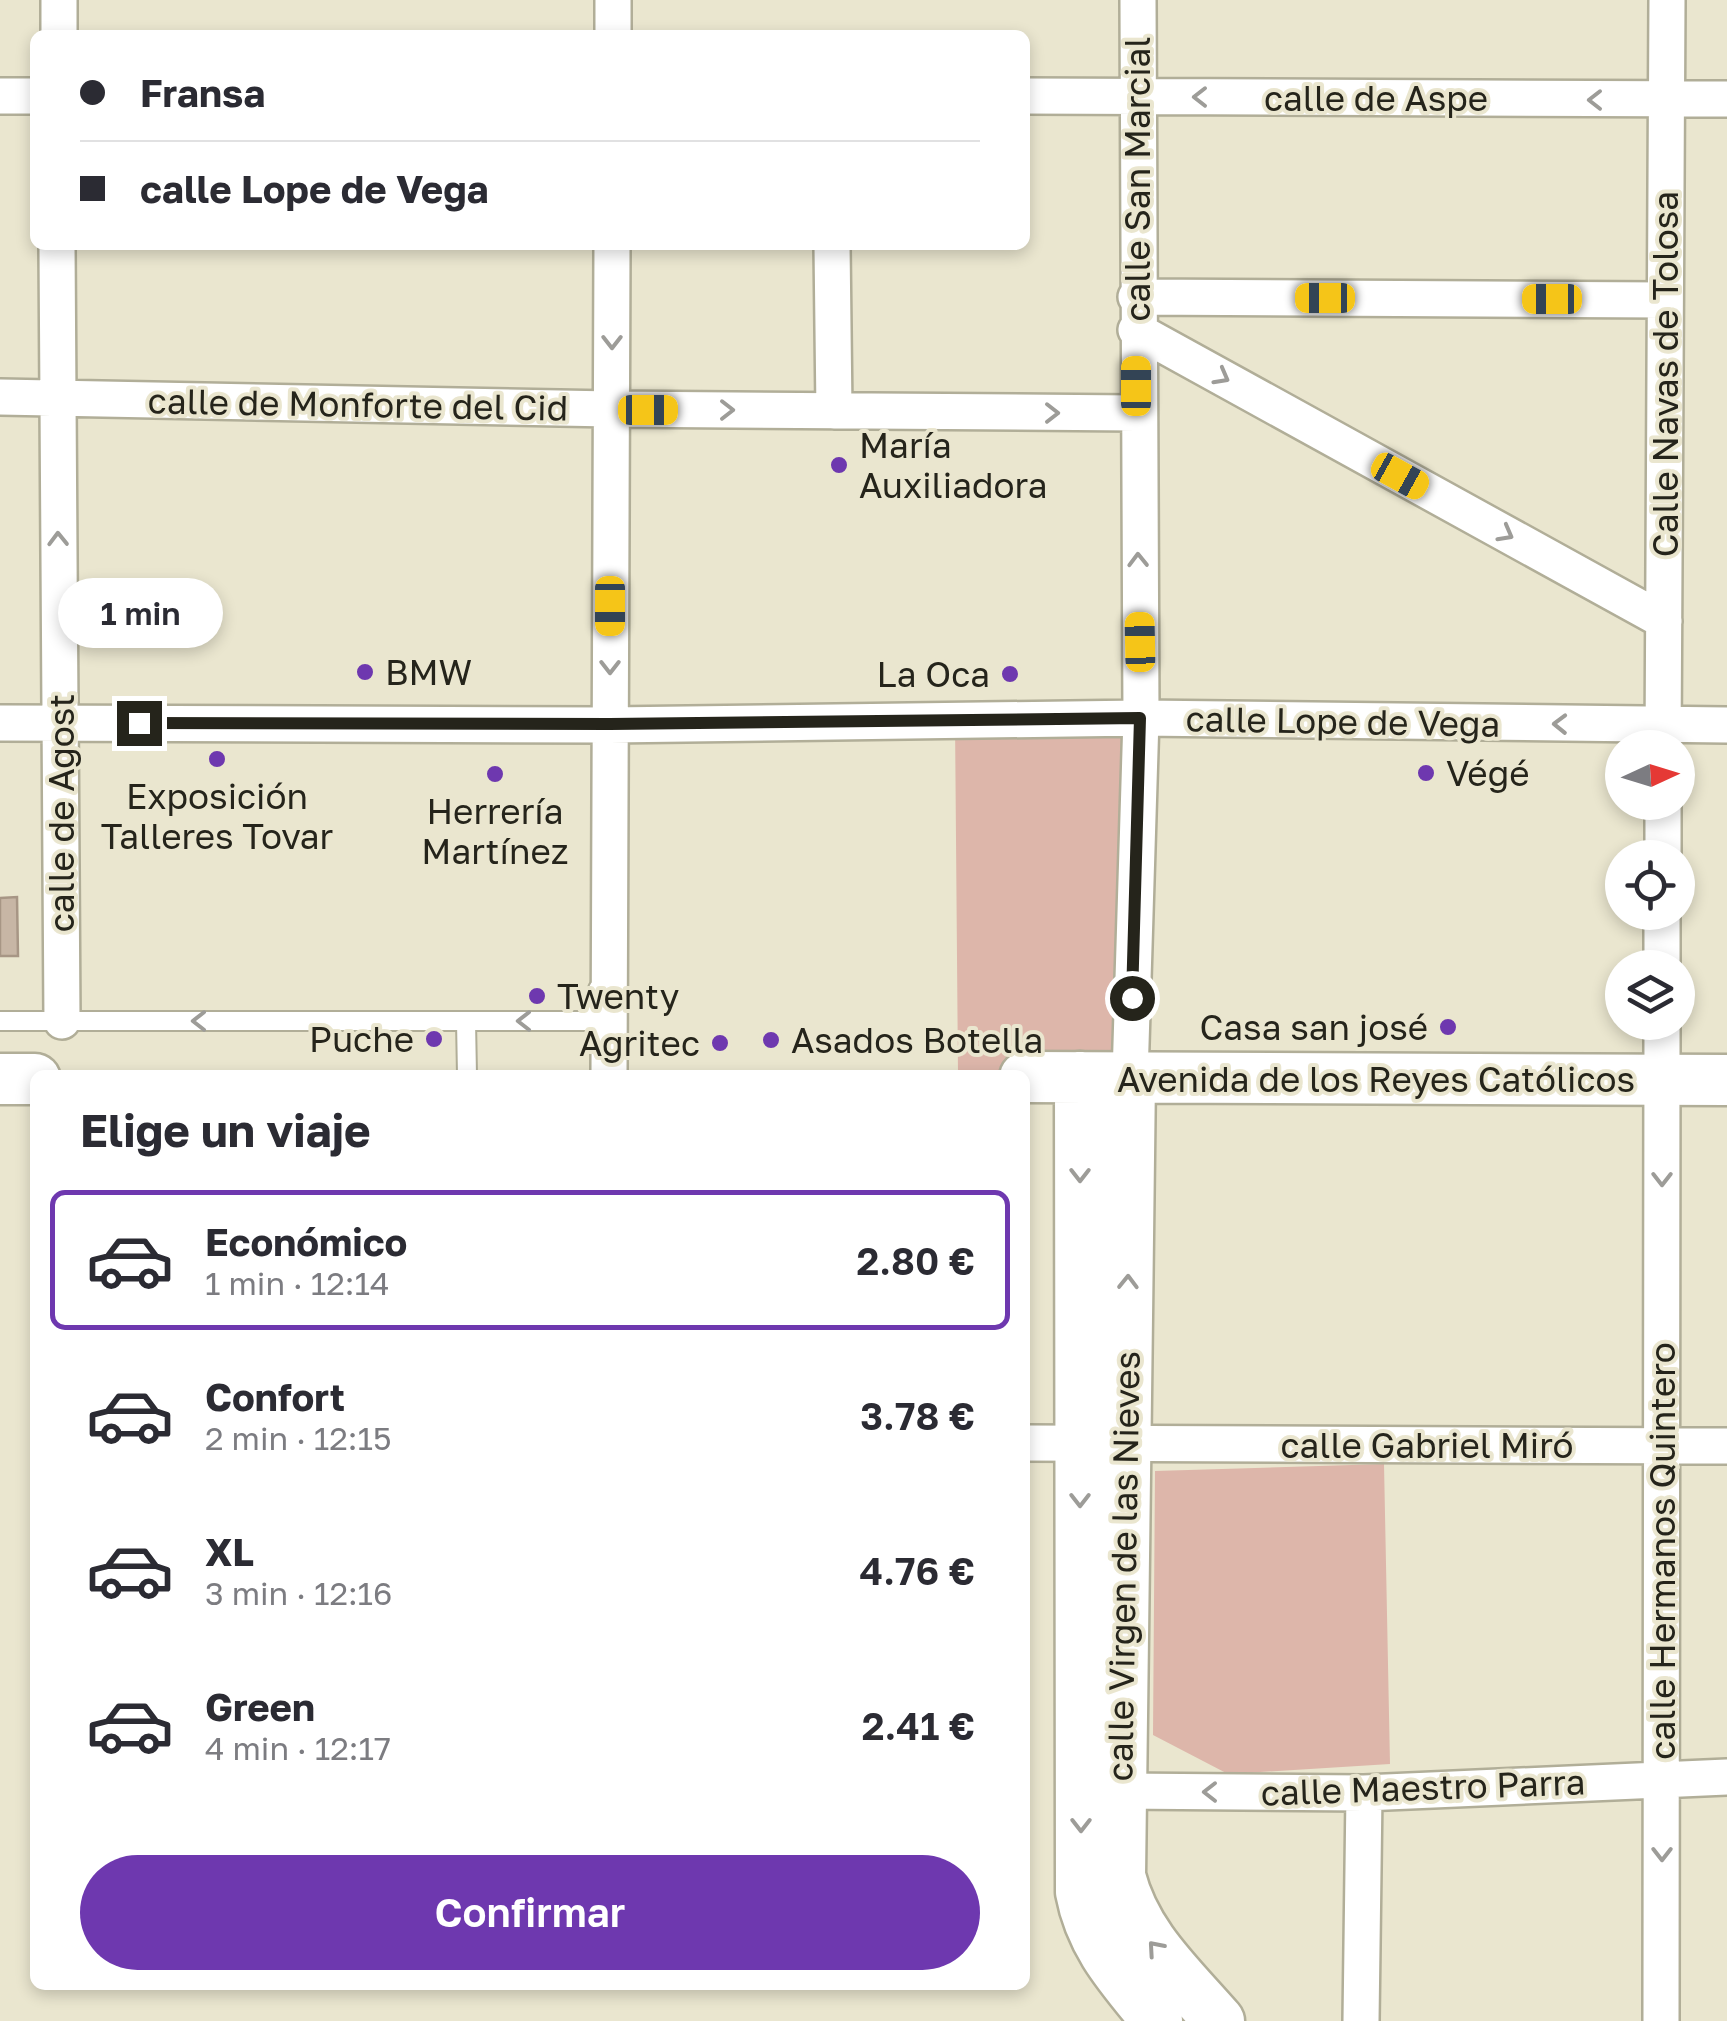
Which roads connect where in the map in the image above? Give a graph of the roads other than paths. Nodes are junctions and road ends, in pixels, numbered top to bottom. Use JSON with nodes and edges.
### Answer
{"nodes":[{"id":1,"x":59,"y":0,"type":"edge"},
{"id":2,"x":613,"y":0,"type":"edge"},
{"id":3,"x":1138,"y":0,"type":"edge"},
{"id":4,"x":1667,"y":0,"type":"edge"},
{"id":5,"x":59,"y":30,"type":"edge"},
{"id":6,"x":613,"y":30,"type":"edge"},
{"id":7,"x":0,"y":96,"type":"edge"},
{"id":8,"x":30,"y":96,"type":"edge"},
{"id":9,"x":1030,"y":96,"type":"edge"},
{"id":10,"x":1138,"y":96,"type":"junction"},
{"id":11,"x":1727,"y":99,"type":"edge"},
{"id":12,"x":1666,"y":100,"type":"junction"},
{"id":13,"x":58,"y":250,"type":"edge"},
{"id":14,"x":612,"y":250,"type":"edge"},
{"id":15,"x":832,"y":250,"type":"edge"},
{"id":16,"x":1665,"y":300,"type":"junction"},
{"id":17,"x":1136,"y":314,"type":"junction"},
{"id":18,"x":0,"y":397,"type":"edge"},
{"id":19,"x":56,"y":397,"type":"junction"},
{"id":20,"x":611,"y":410,"type":"junction"},
{"id":21,"x":834,"y":411,"type":"junction"},
{"id":22,"x":1136,"y":413,"type":"junction"},
{"id":23,"x":1664,"y":621,"type":"junction"},
{"id":24,"x":1140,"y":718,"type":"junction"},
{"id":25,"x":0,"y":723,"type":"edge"},
{"id":26,"x":62,"y":723,"type":"junction"},
{"id":27,"x":610,"y":724,"type":"junction"},
{"id":28,"x":1727,"y":725,"type":"edge"},
{"id":29,"x":1663,"y":730,"type":"edge"},
{"id":30,"x":1695,"y":730,"type":"edge"},
{"id":31,"x":1605,"y":734,"type":"edge"},
{"id":32,"x":609,"y":956,"type":"junction"},
{"id":33,"x":466,"y":1021,"type":"junction"},
{"id":34,"x":0,"y":1022,"type":"edge"},
{"id":35,"x":62,"y":1022,"type":"junction"},
{"id":36,"x":1662,"y":1040,"type":"edge"},
{"id":37,"x":467,"y":1070,"type":"edge"},
{"id":38,"x":608,"y":1070,"type":"edge"},
{"id":39,"x":1030,"y":1077,"type":"edge"},
{"id":40,"x":1080,"y":1077,"type":"junction"},
{"id":41,"x":1130,"y":1078,"type":"junction"},
{"id":42,"x":0,"y":1079,"type":"edge"},
{"id":43,"x":30,"y":1079,"type":"edge"},
{"id":44,"x":1727,"y":1080,"type":"edge"},
{"id":45,"x":1662,"y":1081,"type":"junction"},
{"id":46,"x":1030,"y":1443,"type":"edge"},
{"id":47,"x":1103,"y":1443,"type":"junction"},
{"id":48,"x":1662,"y":1446,"type":"junction"},
{"id":49,"x":1727,"y":1446,"type":"edge"},
{"id":50,"x":1727,"y":1777,"type":"edge"},
{"id":51,"x":1663,"y":1780,"type":"junction"},
{"id":52,"x":1120,"y":1792,"type":"junction"},
{"id":53,"x":1364,"y":1793,"type":"junction"},
{"id":54,"x":1157,"y":2021,"type":"edge"},
{"id":55,"x":1219,"y":2021,"type":"edge"},
{"id":56,"x":1361,"y":2021,"type":"edge"},
{"id":57,"x":1661,"y":2021,"type":"edge"}],
"edges":[{"from":1,"to":5,"type":"street"},
{"from":2,"to":6,"type":"street"},
{"from":3,"to":10,"type":"street","name":"calle San Marcial"},
{"from":4,"to":12,"type":"street","name":"Calle Navas de Tolosa"},
{"from":7,"to":8,"type":"street"},
{"from":9,"to":10,"type":"street","name":"calle de Aspe"},
{"from":12,"to":10,"type":"street","name":"calle de Aspe","one_way":true},
{"from":10,"to":17,"type":"street","name":"calle San Marcial"},
{"from":11,"to":12,"type":"street","name":"calle de Aspe"},
{"from":12,"to":16,"type":"street","name":"Calle Navas de Tolosa"},
{"from":13,"to":19,"type":"street","name":"calle de Agost"},
{"from":14,"to":20,"type":"street","one_way":true},
{"from":15,"to":21,"type":"street"},
{"from":16,"to":17,"type":"street"},
{"from":16,"to":23,"type":"street","name":"Calle Navas de Tolosa"},
{"from":17,"to":22,"type":"street","name":"calle San Marcial"},
{"from":17,"to":23,"type":"street","one_way":true},
{"from":18,"to":19,"type":"street","name":"calle de Monforte del Cid"},
{"from":19,"to":20,"type":"street","name":"calle de Monforte del Cid"},
{"from":26,"to":19,"type":"street","name":"calle de Agost","one_way":true},
{"from":20,"to":21,"type":"street","name":"calle de Monforte del Cid","one_way":true},
{"from":20,"to":27,"type":"street","one_way":true},
{"from":21,"to":22,"type":"street","name":"calle de Monforte del Cid","one_way":true},
{"from":24,"to":22,"type":"street","name":"calle San Marcial","one_way":true},
{"from":23,"to":29,"type":"street","name":"Calle Navas de Tolosa"},
{"from":24,"to":27,"type":"street","name":"calle Lope de Vega"},
{"from":31,"to":24,"type":"street","name":"calle Lope de Vega","one_way":true},
{"from":24,"to":41,"type":"street","name":"calle San Marcial"},
{"from":25,"to":26,"type":"street","name":"calle Lope de Vega"},
{"from":26,"to":27,"type":"street","name":"calle Lope de Vega"},
{"from":26,"to":35,"type":"street","name":"calle de Agost"},
{"from":27,"to":32,"type":"street"},
{"from":28,"to":30,"type":"street","name":"calle Lope de Vega"},
{"from":32,"to":33,"type":"lane","one_way":true},
{"from":32,"to":38,"type":"street"},
{"from":33,"to":35,"type":"lane","one_way":true},
{"from":33,"to":37,"type":"lane"},
{"from":34,"to":35,"type":"lane"},
{"from":36,"to":45,"type":"street"},
{"from":39,"to":40,"type":"street","name":"Avenida de los Reyes Católicos"},
{"from":40,"to":41,"type":"street","name":"Avenida de los Reyes Católicos"},
{"from":40,"to":47,"type":"street","name":"calle Virgen de las Nieves","one_way":true},
{"from":41,"to":45,"type":"street","name":"Avenida de los Reyes Católicos"},
{"from":47,"to":41,"type":"street","name":"calle Virgen de las Nieves","one_way":true},
{"from":42,"to":43,"type":"street"},
{"from":44,"to":45,"type":"street","name":"Avenida de los Reyes Católicos"},
{"from":45,"to":48,"type":"street","name":"calle Hermanos Quintero","one_way":true},
{"from":46,"to":47,"type":"street","name":"calle Gabriel Miró"},
{"from":47,"to":48,"type":"street","name":"calle Gabriel Miró"},
{"from":47,"to":52,"type":"street","name":"calle Virgen de las Nieves"},
{"from":47,"to":54,"type":"street","name":"calle Virgen de las Nieves","one_way":true},
{"from":48,"to":49,"type":"street","name":"calle Gabriel Miró"},
{"from":48,"to":51,"type":"street","name":"calle Hermanos Quintero"},
{"from":50,"to":51,"type":"street","name":"calle Maestro Parra"},
{"from":51,"to":53,"type":"street","name":"calle Maestro Parra"},
{"from":51,"to":57,"type":"street","name":"calle Hermanos Quintero","one_way":true},
{"from":53,"to":52,"type":"street","name":"calle Maestro Parra","one_way":true},
{"from":55,"to":52,"type":"street","name":"calle Virgen de las Nieves","one_way":true},
{"from":53,"to":56,"type":"street"}]}
